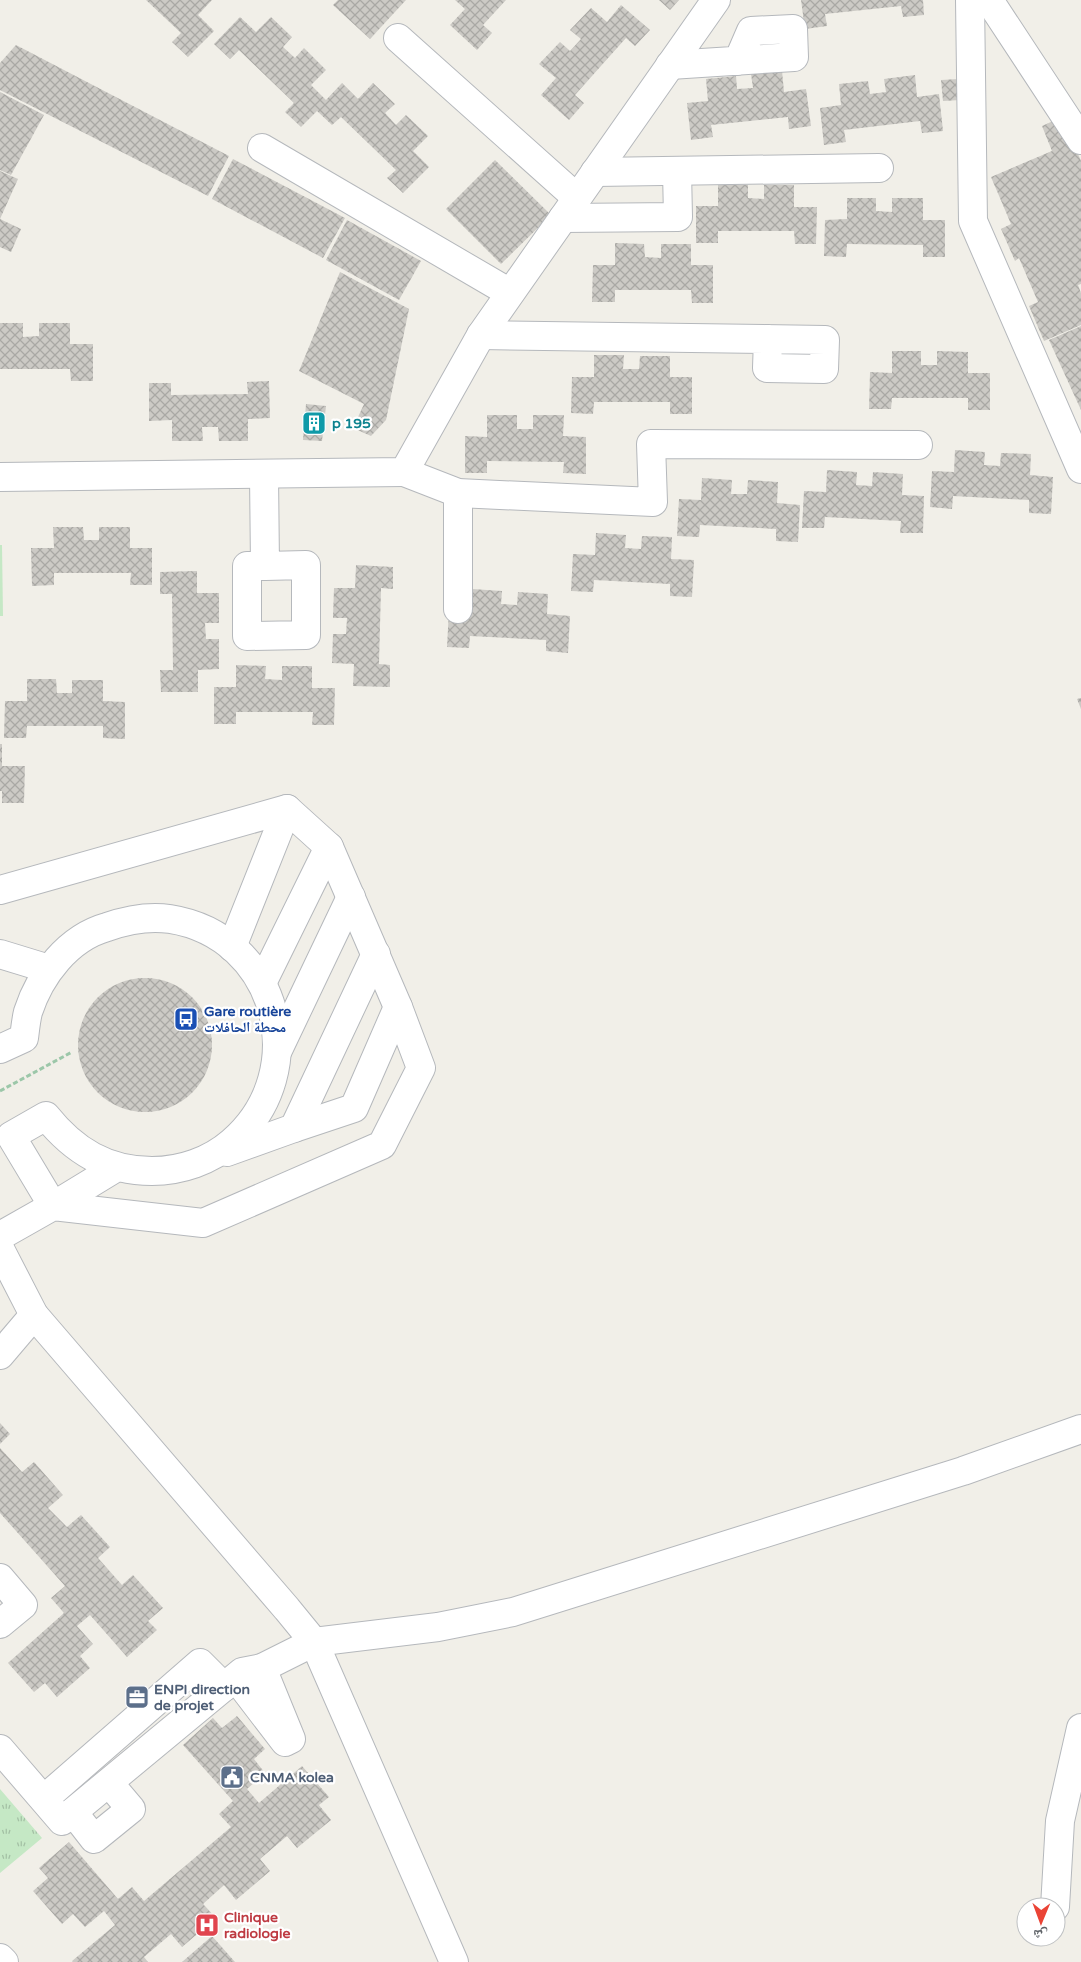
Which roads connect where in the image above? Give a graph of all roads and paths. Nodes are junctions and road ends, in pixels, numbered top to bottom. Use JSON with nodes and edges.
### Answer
{"nodes":[{"id":1,"x":716,"y":0,"type":"edge"},
{"id":2,"x":970,"y":0,"type":"edge"},
{"id":3,"x":989,"y":0,"type":"edge"},
{"id":4,"x":398,"y":38,"type":"dead end"},
{"id":5,"x":738,"y":61,"type":"dead end"},
{"id":6,"x":670,"y":66,"type":"junction"},
{"id":7,"x":1081,"y":140,"type":"edge"},
{"id":8,"x":262,"y":148,"type":"dead end"},
{"id":9,"x":879,"y":168,"type":"dead end"},
{"id":10,"x":677,"y":171,"type":"junction"},
{"id":11,"x":595,"y":172,"type":"junction"},
{"id":12,"x":570,"y":208,"type":"junction"},
{"id":13,"x":510,"y":292,"type":"junction"},
{"id":14,"x":482,"y":335,"type":"junction"},
{"id":15,"x":768,"y":340,"type":"dead end"},
{"id":16,"x":918,"y":445,"type":"dead end"},
{"id":17,"x":1081,"y":469,"type":"edge"},
{"id":18,"x":404,"y":472,"type":"junction"},
{"id":19,"x":264,"y":474,"type":"junction"},
{"id":20,"x":0,"y":477,"type":"edge"},
{"id":21,"x":458,"y":493,"type":"junction"},
{"id":22,"x":265,"y":566,"type":"dead end"},
{"id":23,"x":458,"y":609,"type":"dead end"},
{"id":24,"x":287,"y":809,"type":"junction"},
{"id":25,"x":329,"y":847,"type":"junction"},
{"id":26,"x":0,"y":890,"type":"edge"},
{"id":27,"x":351,"y":897,"type":"junction"},
{"id":28,"x":232,"y":947,"type":"junction"},
{"id":29,"x":0,"y":954,"type":"edge"},
{"id":30,"x":376,"y":954,"type":"junction"},
{"id":31,"x":49,"y":969,"type":"junction"},
{"id":32,"x":262,"y":983,"type":"junction"},
{"id":33,"x":398,"y":1007,"type":"junction"},
{"id":34,"x":0,"y":1050,"type":"edge"},
{"id":35,"x":278,"y":1050,"type":"junction"},
{"id":36,"x":72,"y":1052,"type":"dead end"},
{"id":37,"x":0,"y":1090,"type":"edge"},
{"id":38,"x":294,"y":1128,"type":"junction"},
{"id":39,"x":205,"y":1159,"type":"junction"},
{"id":40,"x":117,"y":1167,"type":"junction"},
{"id":41,"x":53,"y":1206,"type":"junction"},
{"id":42,"x":0,"y":1236,"type":"edge"},
{"id":43,"x":0,"y":1249,"type":"edge"},
{"id":44,"x":34,"y":1314,"type":"junction"},
{"id":45,"x":0,"y":1355,"type":"edge"},
{"id":46,"x":1081,"y":1429,"type":"edge"},
{"id":47,"x":0,"y":1578,"type":"edge"},
{"id":48,"x":0,"y":1624,"type":"edge"},
{"id":49,"x":314,"y":1642,"type":"junction"},
{"id":50,"x":262,"y":1668,"type":"junction"},
{"id":51,"x":230,"y":1683,"type":"junction"},
{"id":52,"x":1081,"y":1728,"type":"edge"},
{"id":53,"x":0,"y":1750,"type":"edge"},
{"id":54,"x":1078,"y":1759,"type":"edge"},
{"id":55,"x":44,"y":1799,"type":"junction"},
{"id":56,"x":1056,"y":1897,"type":"edge"},
{"id":57,"x":0,"y":1958,"type":"edge"},
{"id":58,"x":4,"y":1962,"type":"edge"},
{"id":59,"x":454,"y":1962,"type":"edge"}],
"edges":[{"from":1,"to":6,"type":"street"},
{"from":2,"to":17,"type":"street"},
{"from":3,"to":7,"type":"street"},
{"from":4,"to":12,"type":"street"},
{"from":5,"to":6,"type":"street"},
{"from":6,"to":11,"type":"street"},
{"from":8,"to":13,"type":"street"},
{"from":9,"to":10,"type":"street"},
{"from":10,"to":11,"type":"street"},
{"from":10,"to":12,"type":"street"},
{"from":11,"to":12,"type":"street"},
{"from":12,"to":13,"type":"street"},
{"from":13,"to":14,"type":"street"},
{"from":14,"to":15,"type":"street"},
{"from":14,"to":18,"type":"street"},
{"from":16,"to":21,"type":"street"},
{"from":18,"to":19,"type":"street"},
{"from":18,"to":21,"type":"street"},
{"from":19,"to":20,"type":"street"},
{"from":19,"to":22,"type":"street"},
{"from":21,"to":23,"type":"street"},
{"from":24,"to":25,"type":"street"},
{"from":24,"to":26,"type":"street"},
{"from":24,"to":28,"type":"street"},
{"from":25,"to":27,"type":"street"},
{"from":25,"to":32,"type":"street"},
{"from":27,"to":30,"type":"street"},
{"from":27,"to":35,"type":"street"},
{"from":28,"to":31,"type":"street"},
{"from":28,"to":32,"type":"street"},
{"from":29,"to":31,"type":"street"},
{"from":30,"to":33,"type":"street"},
{"from":30,"to":38,"type":"street"},
{"from":31,"to":34,"type":"street"},
{"from":32,"to":35,"type":"street"},
{"from":33,"to":38,"type":"street"},
{"from":33,"to":41,"type":"street"},
{"from":35,"to":39,"type":"street"},
{"from":36,"to":37,"type":"path"},
{"from":38,"to":39,"type":"street"},
{"from":39,"to":40,"type":"street"},
{"from":40,"to":41,"type":"street"},
{"from":40,"to":41,"type":"street"},
{"from":41,"to":42,"type":"street"},
{"from":43,"to":44,"type":"street"},
{"from":44,"to":45,"type":"street"},
{"from":44,"to":49,"type":"street"},
{"from":46,"to":49,"type":"street"},
{"from":47,"to":48,"type":"street"},
{"from":49,"to":50,"type":"street"},
{"from":49,"to":59,"type":"street"},
{"from":50,"to":51,"type":"street"},
{"from":50,"to":51,"type":"street"},
{"from":51,"to":55,"type":"street"},
{"from":51,"to":55,"type":"street"},
{"from":52,"to":54,"type":"street"},
{"from":53,"to":55,"type":"street"},
{"from":54,"to":56,"type":"street"},
{"from":57,"to":58,"type":"street"}]}
